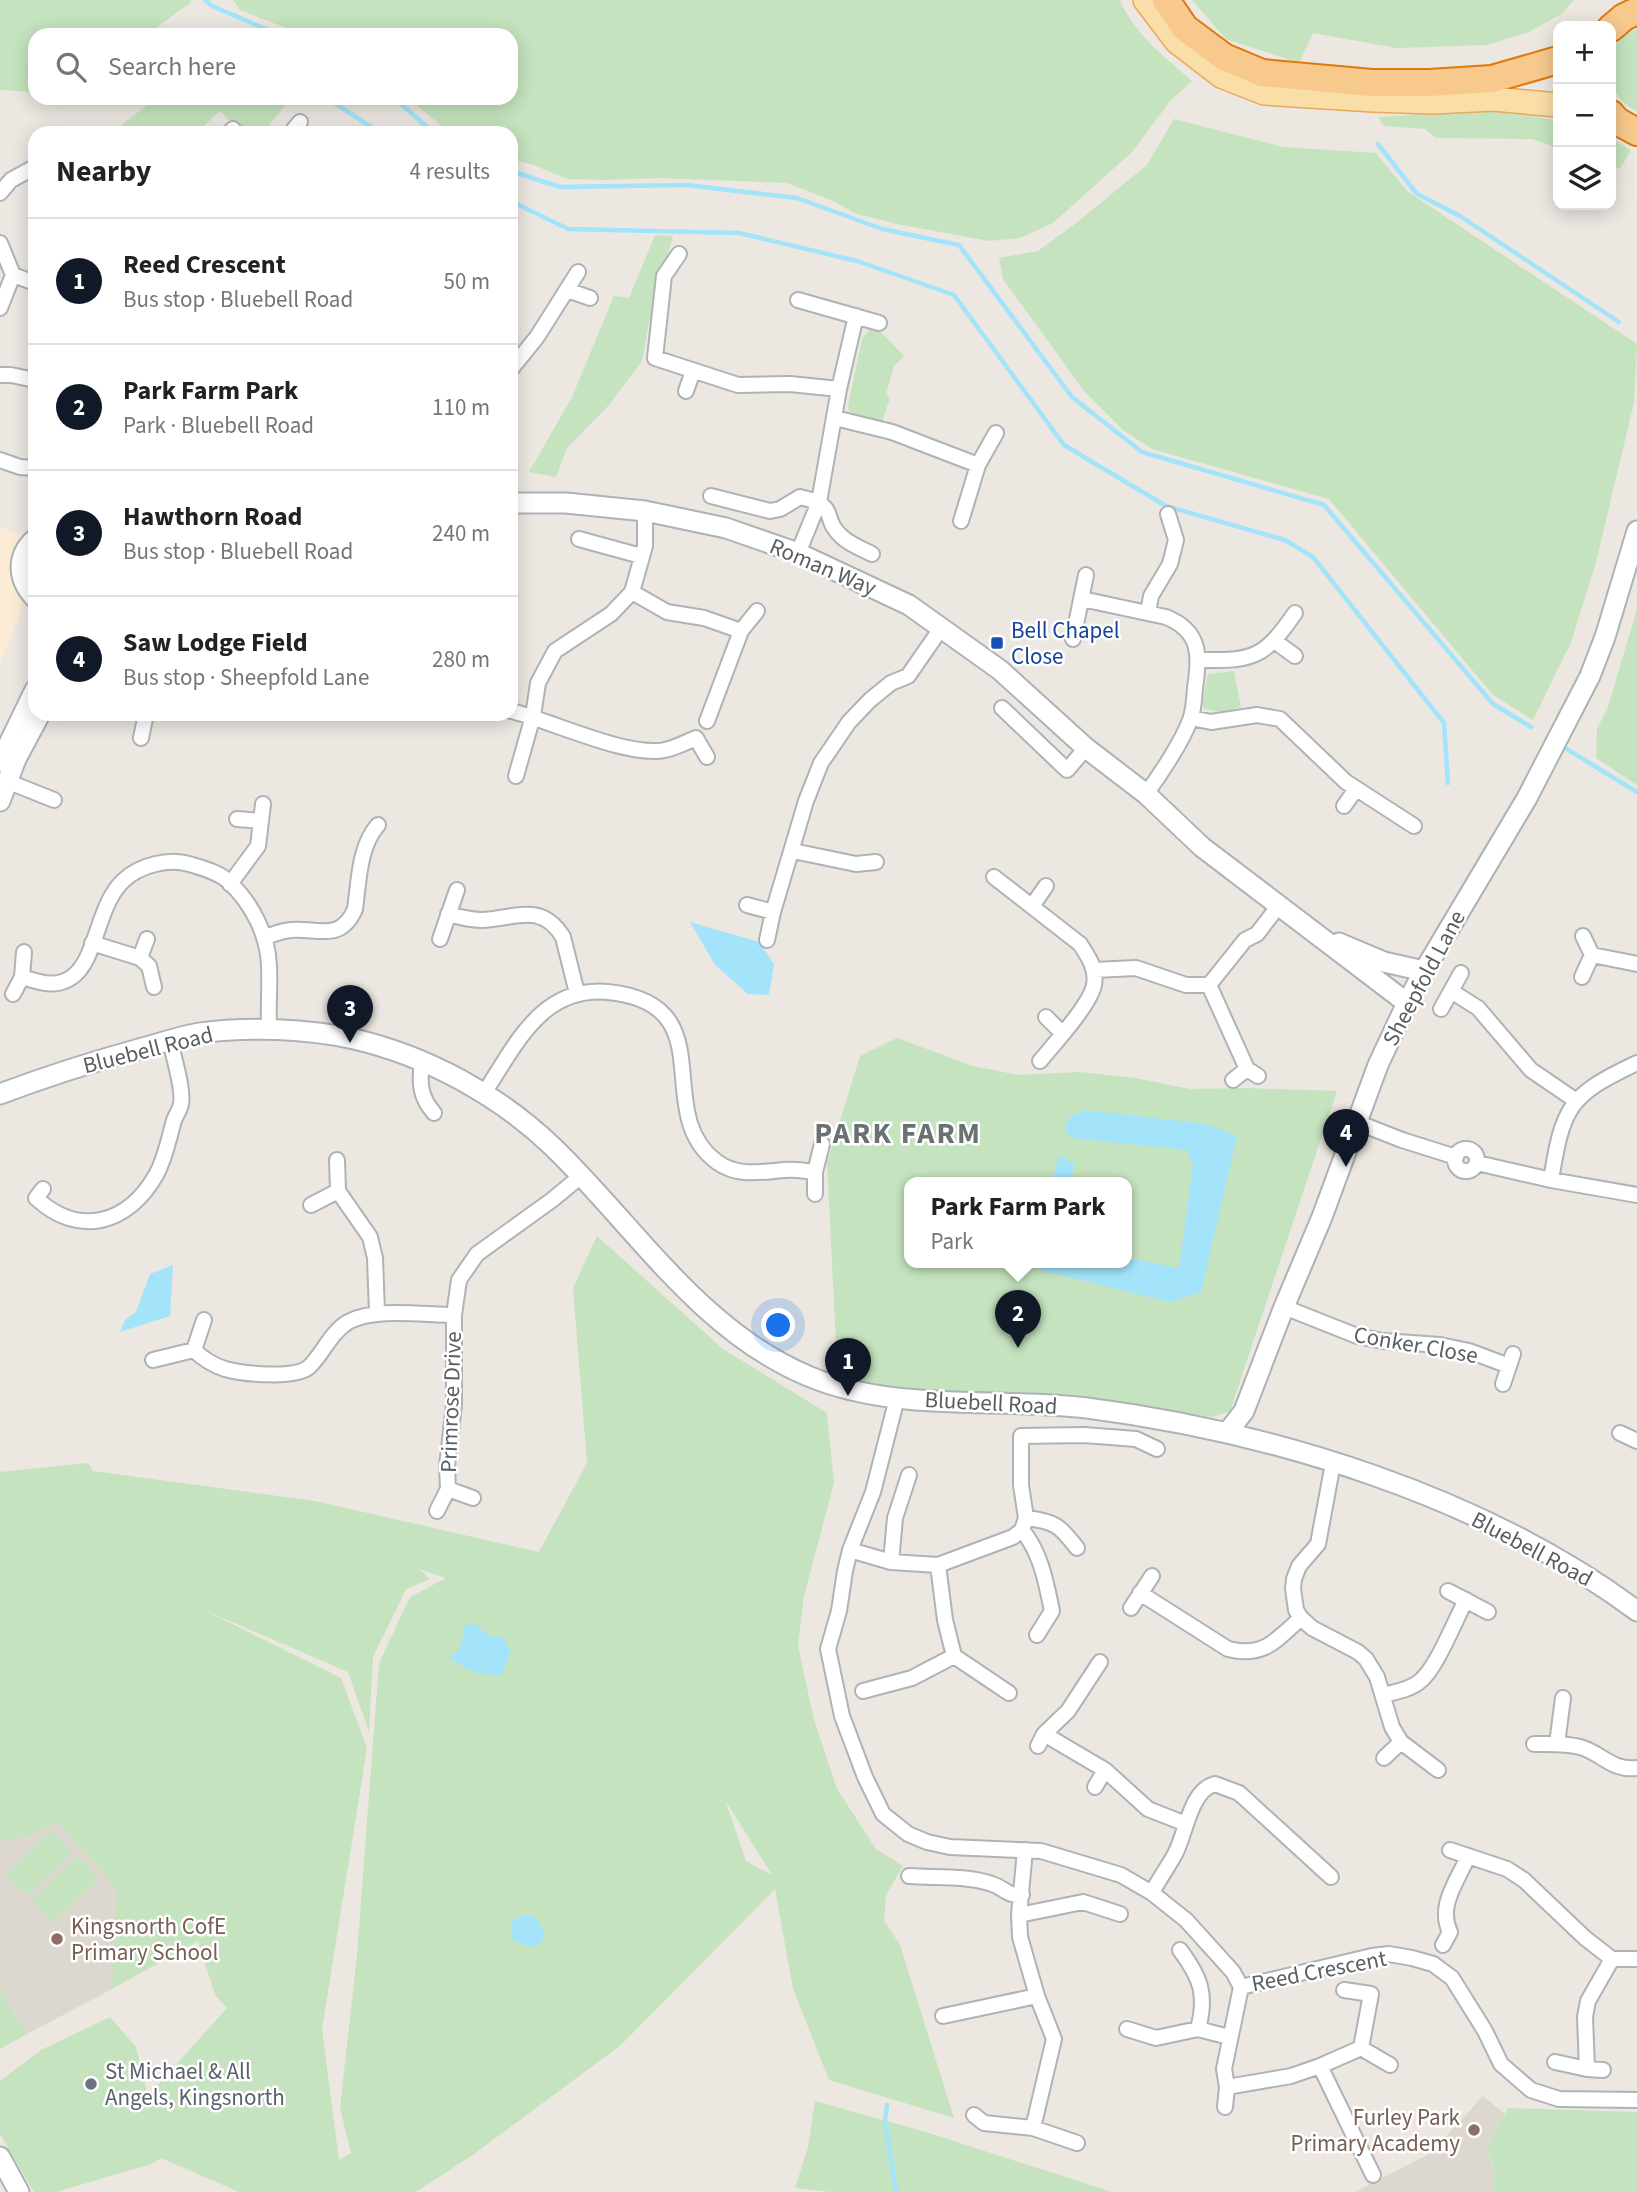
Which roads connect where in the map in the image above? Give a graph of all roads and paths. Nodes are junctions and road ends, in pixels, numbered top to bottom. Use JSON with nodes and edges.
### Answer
{"nodes":[{"id":1,"x":1145,"y":0,"type":"edge"},
{"id":2,"x":1166,"y":0,"type":"edge"},
{"id":3,"x":1553,"y":61,"type":"edge"},
{"id":4,"x":1553,"y":105,"type":"edge"},
{"id":5,"x":28,"y":171,"type":"edge"},
{"id":6,"x":0,"y":193,"type":"edge"},
{"id":7,"x":0,"y":243,"type":"edge"},
{"id":8,"x":679,"y":254,"type":"dead end"},
{"id":9,"x":578,"y":272,"type":"dead end"},
{"id":10,"x":13,"y":275,"type":"junction"},
{"id":11,"x":28,"y":280,"type":"edge"},
{"id":12,"x":567,"y":290,"type":"junction"},
{"id":13,"x":590,"y":298,"type":"dead end"},
{"id":14,"x":798,"y":300,"type":"dead end"},
{"id":15,"x":0,"y":307,"type":"edge"},
{"id":16,"x":856,"y":316,"type":"junction"},
{"id":17,"x":879,"y":323,"type":"dead end"},
{"id":18,"x":518,"y":360,"type":"edge"},
{"id":19,"x":694,"y":371,"type":"junction"},
{"id":20,"x":0,"y":375,"type":"edge"},
{"id":21,"x":28,"y":379,"type":"edge"},
{"id":22,"x":839,"y":388,"type":"junction"},
{"id":23,"x":686,"y":391,"type":"dead end"},
{"id":24,"x":835,"y":418,"type":"junction"},
{"id":25,"x":996,"y":433,"type":"dead end"},
{"id":26,"x":0,"y":460,"type":"edge"},
{"id":27,"x":978,"y":465,"type":"junction"},
{"id":28,"x":28,"y":468,"type":"edge"},
{"id":29,"x":711,"y":495,"type":"dead end"},
{"id":30,"x":819,"y":502,"type":"junction"},
{"id":31,"x":518,"y":503,"type":"edge"},
{"id":32,"x":646,"y":511,"type":"junction"},
{"id":33,"x":1168,"y":514,"type":"dead end"},
{"id":34,"x":961,"y":521,"type":"dead end"},
{"id":35,"x":1637,"y":531,"type":"edge"},
{"id":36,"x":579,"y":540,"type":"dead end"},
{"id":37,"x":28,"y":548,"type":"edge"},
{"id":38,"x":798,"y":553,"type":"junction"},
{"id":39,"x":872,"y":554,"type":"dead end"},
{"id":40,"x":641,"y":556,"type":"junction"},
{"id":41,"x":1086,"y":575,"type":"dead end"},
{"id":42,"x":28,"y":591,"type":"edge"},
{"id":43,"x":632,"y":592,"type":"junction"},
{"id":44,"x":1082,"y":599,"type":"junction"},
{"id":45,"x":757,"y":611,"type":"dead end"},
{"id":46,"x":1148,"y":613,"type":"junction"},
{"id":47,"x":1295,"y":613,"type":"dead end"},
{"id":48,"x":942,"y":627,"type":"junction"},
{"id":49,"x":741,"y":631,"type":"junction"},
{"id":50,"x":1073,"y":639,"type":"dead end"},
{"id":51,"x":1276,"y":642,"type":"junction"},
{"id":52,"x":1295,"y":656,"type":"dead end"},
{"id":53,"x":1199,"y":660,"type":"junction"},
{"id":54,"x":28,"y":705,"type":"edge"},
{"id":55,"x":1002,"y":708,"type":"dead end"},
{"id":56,"x":518,"y":713,"type":"edge"},
{"id":57,"x":533,"y":716,"type":"junction"},
{"id":58,"x":1191,"y":718,"type":"junction"},
{"id":59,"x":36,"y":721,"type":"edge"},
{"id":60,"x":145,"y":721,"type":"edge"},
{"id":61,"x":707,"y":721,"type":"dead end"},
{"id":62,"x":141,"y":738,"type":"dead end"},
{"id":63,"x":1086,"y":748,"type":"junction"},
{"id":64,"x":707,"y":757,"type":"dead end"},
{"id":65,"x":0,"y":762,"type":"edge"},
{"id":66,"x":516,"y":776,"type":"dead end"},
{"id":67,"x":9,"y":782,"type":"junction"},
{"id":68,"x":1356,"y":789,"type":"junction"},
{"id":69,"x":1146,"y":793,"type":"junction"},
{"id":70,"x":54,"y":800,"type":"dead end"},
{"id":71,"x":0,"y":801,"type":"edge"},
{"id":72,"x":263,"y":804,"type":"dead end"},
{"id":73,"x":1344,"y":806,"type":"dead end"},
{"id":74,"x":237,"y":818,"type":"dead end"},
{"id":75,"x":261,"y":821,"type":"junction"},
{"id":76,"x":378,"y":825,"type":"dead end"},
{"id":77,"x":1414,"y":826,"type":"dead end"},
{"id":78,"x":793,"y":851,"type":"junction"},
{"id":79,"x":876,"y":862,"type":"dead end"},
{"id":80,"x":994,"y":877,"type":"dead end"},
{"id":81,"x":230,"y":884,"type":"junction"},
{"id":82,"x":1046,"y":886,"type":"dead end"},
{"id":83,"x":457,"y":890,"type":"dead end"},
{"id":84,"x":1280,"y":904,"type":"junction"},
{"id":85,"x":747,"y":905,"type":"dead end"},
{"id":86,"x":1032,"y":906,"type":"junction"},
{"id":87,"x":773,"y":912,"type":"junction"},
{"id":88,"x":448,"y":914,"type":"junction"},
{"id":89,"x":1583,"y":936,"type":"dead end"},
{"id":90,"x":264,"y":938,"type":"junction"},
{"id":91,"x":1325,"y":938,"type":"junction"},
{"id":92,"x":147,"y":939,"type":"dead end"},
{"id":93,"x":440,"y":939,"type":"dead end"},
{"id":94,"x":767,"y":940,"type":"dead end"},
{"id":95,"x":92,"y":943,"type":"junction"},
{"id":96,"x":24,"y":952,"type":"dead end"},
{"id":97,"x":1592,"y":955,"type":"junction"},
{"id":98,"x":140,"y":958,"type":"junction"},
{"id":99,"x":1637,"y":964,"type":"edge"},
{"id":100,"x":1094,"y":970,"type":"junction"},
{"id":101,"x":1424,"y":971,"type":"junction"},
{"id":102,"x":1461,"y":973,"type":"dead end"},
{"id":103,"x":22,"y":977,"type":"junction"},
{"id":104,"x":1582,"y":977,"type":"dead end"},
{"id":105,"x":1209,"y":985,"type":"junction"},
{"id":106,"x":154,"y":987,"type":"dead end"},
{"id":107,"x":1451,"y":991,"type":"junction"},
{"id":108,"x":578,"y":993,"type":"junction"},
{"id":109,"x":13,"y":994,"type":"dead end"},
{"id":110,"x":1407,"y":1003,"type":"junction"},
{"id":111,"x":1441,"y":1009,"type":"dead end"},
{"id":112,"x":1046,"y":1017,"type":"dead end"},
{"id":113,"x":269,"y":1030,"type":"junction"},
{"id":114,"x":1062,"y":1033,"type":"junction"},
{"id":115,"x":170,"y":1040,"type":"junction"},
{"id":116,"x":1040,"y":1061,"type":"dead end"},
{"id":117,"x":422,"y":1062,"type":"junction"},
{"id":118,"x":1637,"y":1063,"type":"edge"},
{"id":119,"x":1233,"y":1080,"type":"dead end"},
{"id":120,"x":484,"y":1093,"type":"junction"},
{"id":121,"x":0,"y":1094,"type":"edge"},
{"id":122,"x":1575,"y":1100,"type":"junction"},
{"id":123,"x":435,"y":1113,"type":"dead end"},
{"id":124,"x":1356,"y":1122,"type":"junction"},
{"id":125,"x":822,"y":1143,"type":"dead end"},
{"id":126,"x":337,"y":1160,"type":"dead end"},
{"id":127,"x":815,"y":1172,"type":"junction"},
{"id":128,"x":581,"y":1176,"type":"junction"},
{"id":129,"x":1551,"y":1180,"type":"junction"},
{"id":130,"x":43,"y":1189,"type":"dead end"},
{"id":131,"x":338,"y":1192,"type":"junction"},
{"id":132,"x":815,"y":1194,"type":"dead end"},
{"id":133,"x":1637,"y":1195,"type":"edge"},
{"id":134,"x":311,"y":1205,"type":"dead end"},
{"id":135,"x":1284,"y":1307,"type":"junction"},
{"id":136,"x":377,"y":1313,"type":"junction"},
{"id":137,"x":454,"y":1315,"type":"junction"},
{"id":138,"x":204,"y":1320,"type":"dead end"},
{"id":139,"x":194,"y":1350,"type":"junction"},
{"id":140,"x":153,"y":1360,"type":"dead end"},
{"id":141,"x":1503,"y":1384,"type":"dead end"},
{"id":142,"x":897,"y":1398,"type":"junction"},
{"id":143,"x":1227,"y":1433,"type":"junction"},
{"id":144,"x":1620,"y":1433,"type":"dead end"},
{"id":145,"x":1637,"y":1441,"type":"edge"},
{"id":146,"x":1157,"y":1449,"type":"dead end"},
{"id":147,"x":1333,"y":1463,"type":"junction"},
{"id":148,"x":909,"y":1475,"type":"dead end"},
{"id":149,"x":448,"y":1489,"type":"junction"},
{"id":150,"x":473,"y":1498,"type":"dead end"},
{"id":151,"x":437,"y":1511,"type":"dead end"},
{"id":152,"x":1024,"y":1524,"type":"junction"},
{"id":153,"x":1077,"y":1548,"type":"dead end"},
{"id":154,"x":850,"y":1550,"type":"junction"},
{"id":155,"x":891,"y":1562,"type":"junction"},
{"id":156,"x":938,"y":1565,"type":"junction"},
{"id":157,"x":1152,"y":1576,"type":"dead end"},
{"id":158,"x":1448,"y":1591,"type":"dead end"},
{"id":159,"x":1140,"y":1593,"type":"junction"},
{"id":160,"x":1466,"y":1600,"type":"junction"},
{"id":161,"x":1131,"y":1608,"type":"dead end"},
{"id":162,"x":1637,"y":1611,"type":"edge"},
{"id":163,"x":1488,"y":1612,"type":"dead end"},
{"id":164,"x":1301,"y":1618,"type":"junction"},
{"id":165,"x":1037,"y":1635,"type":"dead end"},
{"id":166,"x":954,"y":1656,"type":"junction"},
{"id":167,"x":1100,"y":1662,"type":"dead end"},
{"id":168,"x":863,"y":1691,"type":"dead end"},
{"id":169,"x":1009,"y":1693,"type":"dead end"},
{"id":170,"x":1383,"y":1695,"type":"junction"},
{"id":171,"x":1563,"y":1698,"type":"dead end"},
{"id":172,"x":1401,"y":1742,"type":"junction"},
{"id":173,"x":1534,"y":1744,"type":"dead end"},
{"id":174,"x":1557,"y":1744,"type":"junction"},
{"id":175,"x":1384,"y":1758,"type":"dead end"},
{"id":176,"x":1637,"y":1768,"type":"edge"},
{"id":177,"x":1105,"y":1770,"type":"junction"},
{"id":178,"x":1438,"y":1770,"type":"dead end"},
{"id":179,"x":1095,"y":1787,"type":"dead end"},
{"id":180,"x":1186,"y":1824,"type":"junction"},
{"id":181,"x":1025,"y":1850,"type":"junction"},
{"id":182,"x":1450,"y":1850,"type":"dead end"},
{"id":183,"x":1468,"y":1856,"type":"junction"},
{"id":184,"x":909,"y":1877,"type":"dead end"},
{"id":185,"x":1331,"y":1877,"type":"dead end"},
{"id":186,"x":1152,"y":1893,"type":"junction"},
{"id":187,"x":1022,"y":1895,"type":"junction"},
{"id":188,"x":1120,"y":1914,"type":"dead end"},
{"id":189,"x":1019,"y":1915,"type":"junction"},
{"id":190,"x":1443,"y":1945,"type":"dead end"},
{"id":191,"x":1180,"y":1950,"type":"dead end"},
{"id":192,"x":1612,"y":1959,"type":"junction"},
{"id":193,"x":1637,"y":1959,"type":"edge"},
{"id":194,"x":1241,"y":1987,"type":"junction"},
{"id":195,"x":1344,"y":1990,"type":"dead end"},
{"id":196,"x":1037,"y":1996,"type":"junction"},
{"id":197,"x":943,"y":2016,"type":"dead end"},
{"id":198,"x":1127,"y":2029,"type":"dead end"},
{"id":199,"x":1198,"y":2029,"type":"junction"},
{"id":200,"x":1229,"y":2037,"type":"junction"},
{"id":201,"x":1361,"y":2048,"type":"junction"},
{"id":202,"x":1555,"y":2062,"type":"dead end"},
{"id":203,"x":1390,"y":2065,"type":"dead end"},
{"id":204,"x":1320,"y":2066,"type":"junction"},
{"id":205,"x":1587,"y":2069,"type":"junction"},
{"id":206,"x":1603,"y":2070,"type":"dead end"},
{"id":207,"x":1227,"y":2088,"type":"junction"},
{"id":208,"x":1637,"y":2100,"type":"edge"},
{"id":209,"x":1225,"y":2107,"type":"dead end"},
{"id":210,"x":974,"y":2115,"type":"dead end"},
{"id":211,"x":1032,"y":2127,"type":"junction"},
{"id":212,"x":1077,"y":2143,"type":"dead end"},
{"id":213,"x":0,"y":2157,"type":"edge"},
{"id":214,"x":1373,"y":2175,"type":"dead end"},
{"id":215,"x":19,"y":2192,"type":"edge"}],
"edges":[{"from":1,"to":4,"type":"main road"},
{"from":2,"to":3,"type":"highway"},
{"from":5,"to":6,"type":"street"},
{"from":7,"to":10,"type":"street"},
{"from":8,"to":19,"type":"street"},
{"from":9,"to":12,"type":"street"},
{"from":10,"to":11,"type":"street"},
{"from":10,"to":15,"type":"street"},
{"from":12,"to":13,"type":"street"},
{"from":12,"to":18,"type":"street"},
{"from":14,"to":16,"type":"street"},
{"from":16,"to":17,"type":"street"},
{"from":16,"to":22,"type":"street"},
{"from":19,"to":22,"type":"street"},
{"from":19,"to":23,"type":"street"},
{"from":20,"to":21,"type":"street"},
{"from":22,"to":24,"type":"street"},
{"from":24,"to":27,"type":"street"},
{"from":24,"to":30,"type":"street"},
{"from":25,"to":27,"type":"street"},
{"from":26,"to":28,"type":"street"},
{"from":27,"to":34,"type":"street"},
{"from":29,"to":30,"type":"street"},
{"from":30,"to":38,"type":"street"},
{"from":30,"to":39,"type":"street"},
{"from":31,"to":32,"type":"street","name":"Roman Way"},
{"from":32,"to":38,"type":"street","name":"Roman Way"},
{"from":32,"to":40,"type":"street"},
{"from":33,"to":46,"type":"street"},
{"from":35,"to":101,"type":"street","name":"Sheepfold Lane"},
{"from":36,"to":40,"type":"street"},
{"from":37,"to":42,"type":"street"},
{"from":38,"to":48,"type":"street","name":"Roman Way"},
{"from":40,"to":43,"type":"street"},
{"from":41,"to":44,"type":"street"},
{"from":43,"to":49,"type":"street"},
{"from":43,"to":57,"type":"street"},
{"from":44,"to":46,"type":"street"},
{"from":44,"to":50,"type":"street"},
{"from":45,"to":49,"type":"street"},
{"from":46,"to":53,"type":"street"},
{"from":47,"to":51,"type":"street"},
{"from":48,"to":63,"type":"street","name":"Roman Way"},
{"from":48,"to":78,"type":"street"},
{"from":49,"to":61,"type":"street"},
{"from":51,"to":52,"type":"street"},
{"from":51,"to":53,"type":"street"},
{"from":53,"to":58,"type":"street"},
{"from":54,"to":65,"type":"street"},
{"from":55,"to":63,"type":"street"},
{"from":56,"to":57,"type":"street"},
{"from":57,"to":64,"type":"street"},
{"from":57,"to":66,"type":"street"},
{"from":58,"to":68,"type":"street"},
{"from":58,"to":69,"type":"street"},
{"from":59,"to":67,"type":"street"},
{"from":60,"to":62,"type":"street"},
{"from":63,"to":69,"type":"street","name":"Roman Way"},
{"from":67,"to":70,"type":"street"},
{"from":67,"to":71,"type":"street"},
{"from":68,"to":73,"type":"street"},
{"from":68,"to":77,"type":"street"},
{"from":69,"to":84,"type":"street","name":"Roman Way"},
{"from":72,"to":75,"type":"street"},
{"from":74,"to":75,"type":"street"},
{"from":75,"to":81,"type":"street"},
{"from":76,"to":90,"type":"street"},
{"from":78,"to":79,"type":"street"},
{"from":78,"to":87,"type":"street"},
{"from":80,"to":86,"type":"street"},
{"from":81,"to":90,"type":"street"},
{"from":81,"to":95,"type":"street"},
{"from":82,"to":86,"type":"street"},
{"from":83,"to":88,"type":"street"},
{"from":84,"to":91,"type":"street","name":"Roman Way"},
{"from":84,"to":105,"type":"street"},
{"from":85,"to":87,"type":"street"},
{"from":86,"to":100,"type":"street"},
{"from":87,"to":94,"type":"street"},
{"from":88,"to":93,"type":"street"},
{"from":88,"to":108,"type":"street"},
{"from":89,"to":97,"type":"street"},
{"from":90,"to":113,"type":"street"},
{"from":91,"to":101,"type":"street","name":"Roman Way"},
{"from":91,"to":110,"type":"street","name":"Roman Way"},
{"from":92,"to":98,"type":"street"},
{"from":95,"to":98,"type":"street"},
{"from":95,"to":103,"type":"street"},
{"from":96,"to":103,"type":"street"},
{"from":97,"to":99,"type":"street"},
{"from":97,"to":104,"type":"street"},
{"from":98,"to":106,"type":"street"},
{"from":100,"to":105,"type":"street"},
{"from":100,"to":114,"type":"street"},
{"from":101,"to":110,"type":"street","name":"Sheepfold Lane"},
{"from":102,"to":107,"type":"street"},
{"from":103,"to":109,"type":"street"},
{"from":105,"to":119,"type":"street"},
{"from":107,"to":111,"type":"street"},
{"from":107,"to":122,"type":"street"},
{"from":108,"to":120,"type":"street"},
{"from":108,"to":127,"type":"street"},
{"from":110,"to":124,"type":"street","name":"Sheepfold Lane"},
{"from":112,"to":114,"type":"street"},
{"from":113,"to":115,"type":"street","name":"Bluebell Road"},
{"from":113,"to":117,"type":"street","name":"Bluebell Road"},
{"from":114,"to":116,"type":"street"},
{"from":115,"to":121,"type":"street","name":"Bluebell Road"},
{"from":115,"to":130,"type":"street"},
{"from":117,"to":120,"type":"street","name":"Bluebell Road"},
{"from":117,"to":123,"type":"street"},
{"from":118,"to":122,"type":"street"},
{"from":120,"to":128,"type":"street","name":"Bluebell Road"},
{"from":122,"to":129,"type":"street"},
{"from":124,"to":129,"type":"street"},
{"from":124,"to":135,"type":"street","name":"Sheepfold Lane"},
{"from":125,"to":127,"type":"street"},
{"from":126,"to":131,"type":"street"},
{"from":127,"to":132,"type":"street"},
{"from":128,"to":137,"type":"street","name":"Primrose Drive"},
{"from":128,"to":142,"type":"street","name":"Bluebell Road"},
{"from":129,"to":133,"type":"street"},
{"from":131,"to":134,"type":"street"},
{"from":131,"to":136,"type":"street"},
{"from":135,"to":141,"type":"street","name":"Conker Close"},
{"from":135,"to":143,"type":"street","name":"Sheepfold Lane"},
{"from":136,"to":137,"type":"street","name":"Primrose Drive"},
{"from":136,"to":139,"type":"street","name":"Primrose Drive"},
{"from":137,"to":149,"type":"street","name":"Primrose Drive"},
{"from":138,"to":139,"type":"street"},
{"from":139,"to":140,"type":"street"},
{"from":142,"to":143,"type":"street","name":"Bluebell Road"},
{"from":142,"to":154,"type":"street"},
{"from":143,"to":147,"type":"street","name":"Bluebell Road"},
{"from":144,"to":145,"type":"street"},
{"from":146,"to":152,"type":"street"},
{"from":147,"to":162,"type":"street","name":"Bluebell Road"},
{"from":147,"to":164,"type":"street"},
{"from":148,"to":155,"type":"street"},
{"from":149,"to":150,"type":"street","name":"Primrose Drive"},
{"from":149,"to":151,"type":"street","name":"Primrose Drive"},
{"from":152,"to":153,"type":"street"},
{"from":152,"to":156,"type":"street"},
{"from":152,"to":165,"type":"street"},
{"from":154,"to":155,"type":"street"},
{"from":154,"to":181,"type":"street","name":"Reed Crescent"},
{"from":155,"to":156,"type":"street"},
{"from":156,"to":166,"type":"street"},
{"from":157,"to":159,"type":"street"},
{"from":158,"to":160,"type":"street"},
{"from":159,"to":161,"type":"street"},
{"from":159,"to":164,"type":"street"},
{"from":160,"to":163,"type":"street"},
{"from":160,"to":170,"type":"street"},
{"from":164,"to":170,"type":"street"},
{"from":166,"to":168,"type":"street"},
{"from":166,"to":169,"type":"street"},
{"from":167,"to":177,"type":"street"},
{"from":170,"to":172,"type":"street"},
{"from":171,"to":174,"type":"street"},
{"from":172,"to":175,"type":"street"},
{"from":172,"to":178,"type":"street"},
{"from":173,"to":174,"type":"street"},
{"from":174,"to":176,"type":"street"},
{"from":177,"to":179,"type":"street"},
{"from":177,"to":180,"type":"street"},
{"from":180,"to":185,"type":"street"},
{"from":180,"to":186,"type":"street"},
{"from":181,"to":186,"type":"street","name":"Reed Crescent"},
{"from":181,"to":187,"type":"street"},
{"from":182,"to":183,"type":"street"},
{"from":183,"to":190,"type":"street"},
{"from":183,"to":192,"type":"street"},
{"from":184,"to":187,"type":"street"},
{"from":186,"to":194,"type":"street","name":"Reed Crescent"},
{"from":187,"to":189,"type":"street"},
{"from":188,"to":189,"type":"street"},
{"from":189,"to":196,"type":"street"},
{"from":191,"to":199,"type":"street"},
{"from":192,"to":193,"type":"street"},
{"from":192,"to":205,"type":"street"},
{"from":194,"to":200,"type":"street"},
{"from":194,"to":208,"type":"street","name":"Reed Crescent"},
{"from":195,"to":201,"type":"street"},
{"from":196,"to":197,"type":"street"},
{"from":196,"to":211,"type":"street"},
{"from":198,"to":199,"type":"street"},
{"from":199,"to":200,"type":"street"},
{"from":200,"to":207,"type":"street"},
{"from":201,"to":203,"type":"street"},
{"from":201,"to":204,"type":"street"},
{"from":202,"to":205,"type":"street"},
{"from":204,"to":207,"type":"street"},
{"from":204,"to":214,"type":"street"},
{"from":205,"to":206,"type":"street"},
{"from":207,"to":209,"type":"street"},
{"from":210,"to":211,"type":"street"},
{"from":211,"to":212,"type":"street"},
{"from":213,"to":215,"type":"street"}]}
